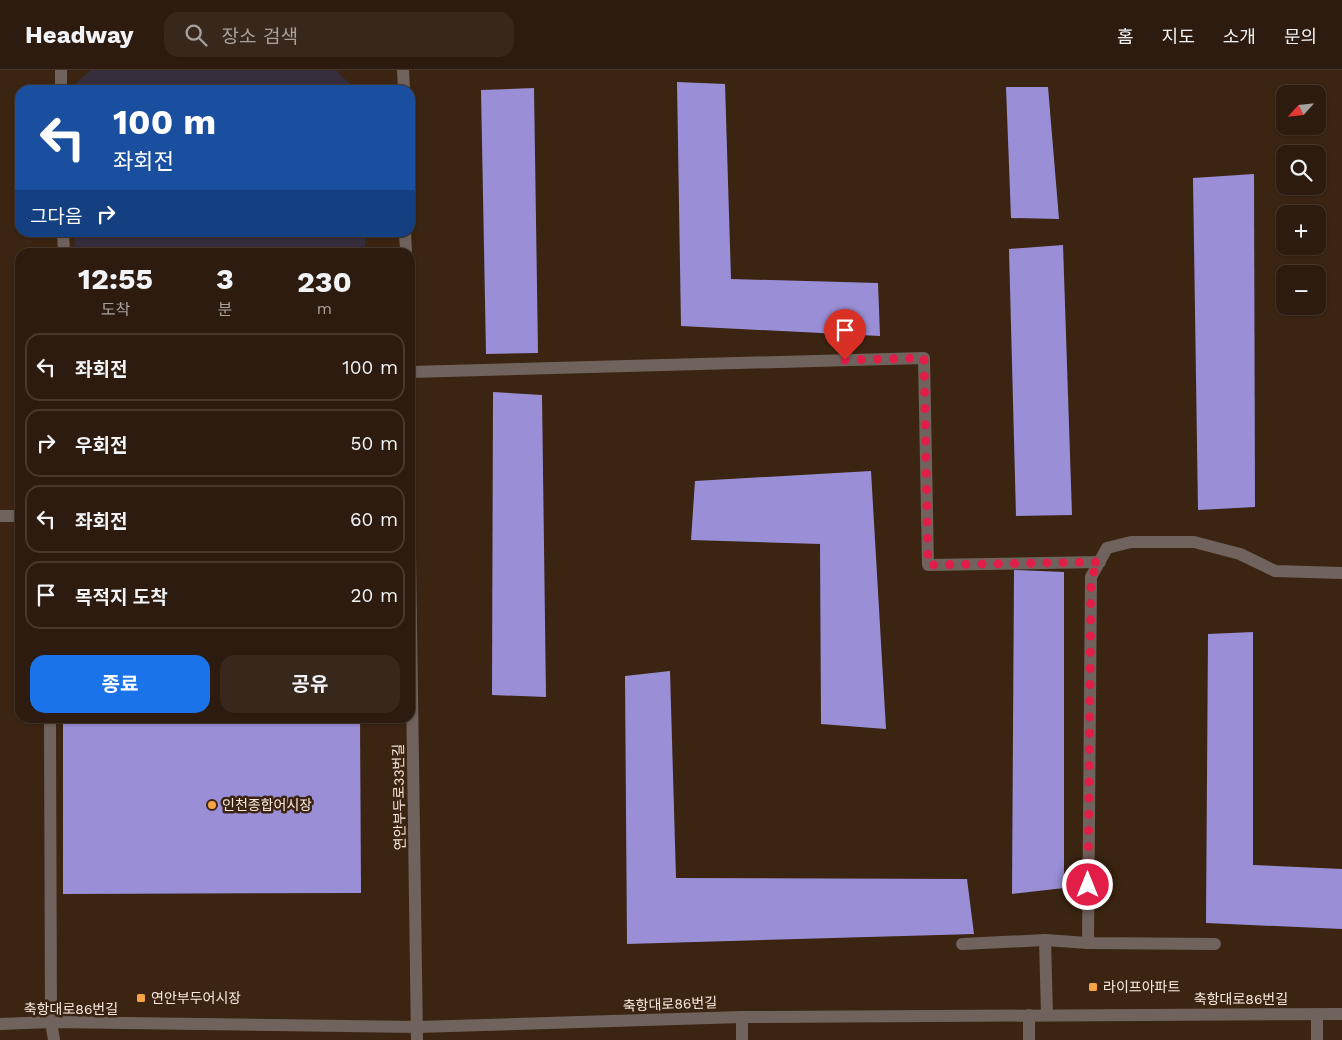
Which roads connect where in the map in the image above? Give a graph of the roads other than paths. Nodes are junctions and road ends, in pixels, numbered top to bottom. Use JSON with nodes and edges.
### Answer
{"nodes":[{"id":1,"x":60,"y":70,"type":"edge"},
{"id":2,"x":403,"y":70,"type":"edge"},
{"id":3,"x":61,"y":85,"type":"edge"},
{"id":4,"x":404,"y":85,"type":"edge"},
{"id":5,"x":415,"y":372,"type":"edge"},
{"id":6,"x":0,"y":516,"type":"edge"},
{"id":7,"x":15,"y":516,"type":"edge"},
{"id":8,"x":1100,"y":562,"type":"junction"},
{"id":9,"x":1342,"y":573,"type":"edge"},
{"id":10,"x":50,"y":723,"type":"edge"},
{"id":11,"x":412,"y":723,"type":"edge"},
{"id":12,"x":1045,"y":940,"type":"junction"},
{"id":13,"x":1088,"y":943,"type":"junction"},
{"id":14,"x":962,"y":944,"type":"dead end"},
{"id":15,"x":1216,"y":944,"type":"dead end"},
{"id":16,"x":1317,"y":1014,"type":"junction"},
{"id":17,"x":1342,"y":1014,"type":"edge"},
{"id":18,"x":1029,"y":1015,"type":"junction"},
{"id":19,"x":1047,"y":1016,"type":"junction"},
{"id":20,"x":742,"y":1017,"type":"junction"},
{"id":21,"x":51,"y":1022,"type":"junction"},
{"id":22,"x":0,"y":1024,"type":"edge"},
{"id":23,"x":417,"y":1034,"type":"edge"},
{"id":24,"x":54,"y":1040,"type":"edge"},
{"id":25,"x":742,"y":1040,"type":"edge"},
{"id":26,"x":1029,"y":1040,"type":"edge"},
{"id":27,"x":1317,"y":1040,"type":"edge"}],
"edges":[{"from":1,"to":3,"type":"street"},
{"from":2,"to":4,"type":"street"},
{"from":5,"to":8,"type":"street"},
{"from":6,"to":7,"type":"street"},
{"from":8,"to":9,"type":"street"},
{"from":8,"to":13,"type":"street"},
{"from":10,"to":21,"type":"street"},
{"from":11,"to":23,"type":"street","name":"연안부두로33번길"},
{"from":12,"to":13,"type":"street"},
{"from":12,"to":14,"type":"street"},
{"from":12,"to":19,"type":"street"},
{"from":13,"to":15,"type":"street"},
{"from":16,"to":17,"type":"street","name":"축항대로86번길"},
{"from":16,"to":19,"type":"street","name":"축항대로86번길"},
{"from":16,"to":27,"type":"street"},
{"from":18,"to":19,"type":"street","name":"축항대로86번길"},
{"from":18,"to":20,"type":"street","name":"축항대로86번길"},
{"from":18,"to":26,"type":"street"},
{"from":20,"to":23,"type":"street","name":"축항대로86번길"},
{"from":20,"to":25,"type":"street"},
{"from":21,"to":22,"type":"street","name":"축항대로86번길"},
{"from":21,"to":23,"type":"street","name":"축항대로86번길"},
{"from":21,"to":24,"type":"street"}]}
